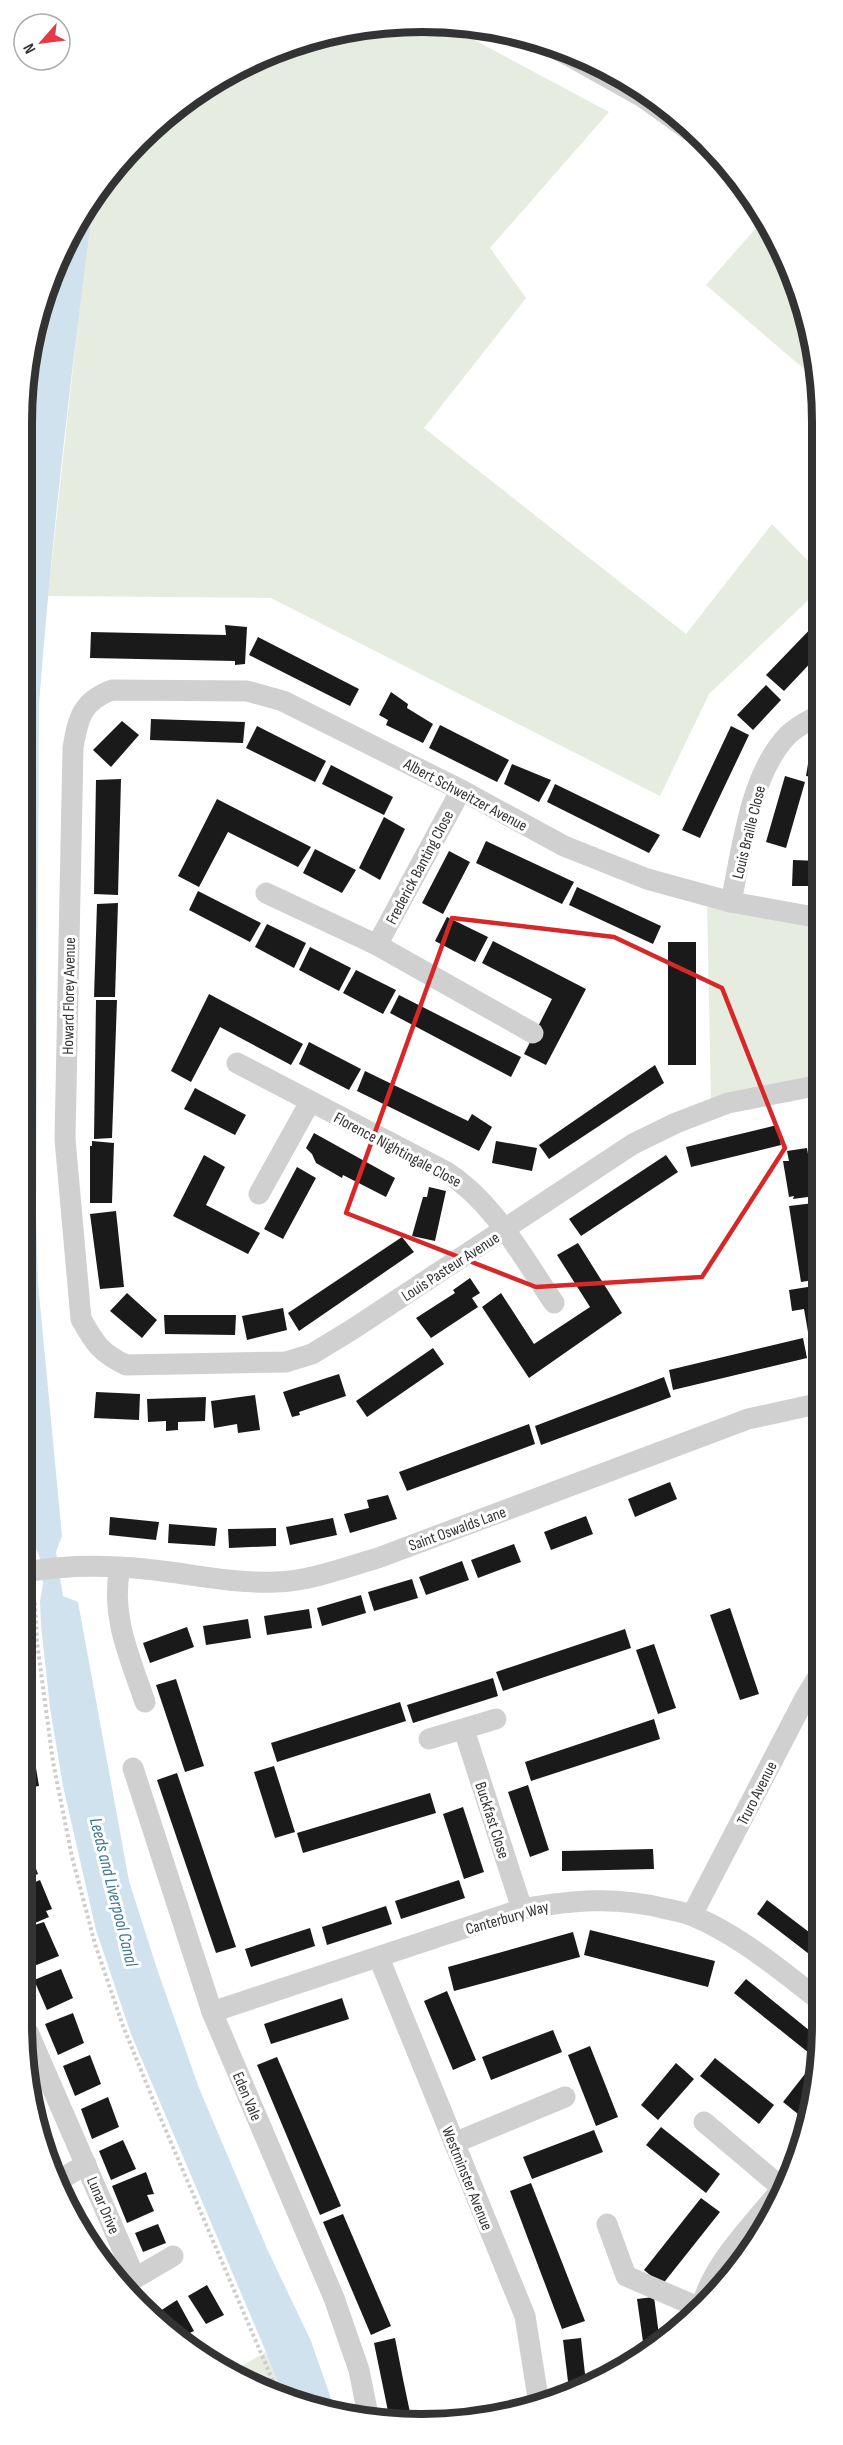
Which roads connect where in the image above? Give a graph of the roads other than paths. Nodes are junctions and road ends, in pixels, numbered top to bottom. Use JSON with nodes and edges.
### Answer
{"nodes":[{"id":1,"x":112,"y":690,"type":"joint"},
{"id":2,"x":812,"y":719,"type":"edge"},
{"id":3,"x":460,"y":790,"type":"junction"},
{"id":4,"x":266,"y":893,"type":"dead end"},
{"id":5,"x":731,"y":902,"type":"junction"},
{"id":6,"x":812,"y":917,"type":"edge"},
{"id":7,"x":377,"y":945,"type":"junction"},
{"id":8,"x":533,"y":1033,"type":"dead end"},
{"id":9,"x":237,"y":1063,"type":"dead end"},
{"id":10,"x":812,"y":1087,"type":"edge"},
{"id":11,"x":310,"y":1102,"type":"junction"},
{"id":12,"x":260,"y":1194,"type":"dead end"},
{"id":13,"x":504,"y":1230,"type":"junction"},
{"id":14,"x":554,"y":1303,"type":"dead end"},
{"id":15,"x":81,"y":1319,"type":"joint"},
{"id":16,"x":812,"y":1405,"type":"edge"},
{"id":17,"x":120,"y":1568,"type":"junction"},
{"id":18,"x":32,"y":1571,"type":"edge"},
{"id":19,"x":812,"y":1687,"type":"edge"},
{"id":20,"x":145,"y":1702,"type":"dead end"},
{"id":21,"x":496,"y":1719,"type":"dead end"},
{"id":22,"x":464,"y":1730,"type":"junction"},
{"id":23,"x":429,"y":1739,"type":"dead end"},
{"id":24,"x":133,"y":1768,"type":"dead end"},
{"id":25,"x":522,"y":1909,"type":"junction"},
{"id":26,"x":692,"y":1915,"type":"junction"},
{"id":27,"x":379,"y":1958,"type":"junction"},
{"id":28,"x":812,"y":1994,"type":"edge"},
{"id":29,"x":212,"y":2012,"type":"junction"},
{"id":30,"x":32,"y":2041,"type":"edge"},
{"id":31,"x":566,"y":2097,"type":"dead end"},
{"id":32,"x":704,"y":2122,"type":"dead end"},
{"id":33,"x":454,"y":2144,"type":"junction"},
{"id":34,"x":86,"y":2164,"type":"junction"},
{"id":35,"x":63,"y":2178,"type":"edge"},
{"id":36,"x":777,"y":2184,"type":"edge"},
{"id":37,"x":762,"y":2212,"type":"edge"},
{"id":38,"x":607,"y":2224,"type":"dead end"},
{"id":39,"x":173,"y":2256,"type":"dead end"},
{"id":40,"x":127,"y":2279,"type":"edge"},
{"id":41,"x":129,"y":2282,"type":"edge"},
{"id":42,"x":707,"y":2289,"type":"edge"},
{"id":43,"x":691,"y":2305,"type":"edge"},
{"id":44,"x":539,"y":2395,"type":"edge"},
{"id":45,"x":367,"y":2409,"type":"edge"}],
"edges":[{"from":1,"to":3,"type":"street","name":"Albert Schweitzer Avenue"},
{"from":1,"to":15,"type":"street","name":"Howard Florey Avenue"},
{"from":2,"to":5,"type":"street","name":"Louis Braille Close"},
{"from":3,"to":5,"type":"street","name":"Albert Schweitzer Avenue"},
{"from":3,"to":7,"type":"street","name":"Frederick Banting Close"},
{"from":4,"to":7,"type":"street"},
{"from":5,"to":6,"type":"street","name":"Albert Schweitzer Avenue"},
{"from":7,"to":8,"type":"street"},
{"from":9,"to":11,"type":"street","name":"Florence Nightingale Close"},
{"from":10,"to":13,"type":"street","name":"Louis Pasteur Avenue"},
{"from":11,"to":12,"type":"street"},
{"from":11,"to":13,"type":"street","name":"Florence Nightingale Close"},
{"from":13,"to":14,"type":"street","name":"Florence Nightingale Close"},
{"from":13,"to":15,"type":"street","name":"Louis Pasteur Avenue"},
{"from":16,"to":17,"type":"street","name":"Saint Oswalds Lane"},
{"from":17,"to":18,"type":"street","name":"Saint Oswalds Lane"},
{"from":17,"to":20,"type":"street"},
{"from":19,"to":26,"type":"street","name":"Truro Avenue"},
{"from":21,"to":22,"type":"street"},
{"from":22,"to":23,"type":"street"},
{"from":22,"to":25,"type":"street","name":"Buckfast Close"},
{"from":24,"to":29,"type":"street","name":"Eden Vale"},
{"from":25,"to":26,"type":"street","name":"Canterbury Way"},
{"from":25,"to":27,"type":"street","name":"Canterbury Way"},
{"from":26,"to":28,"type":"street","name":"Canterbury Way"},
{"from":27,"to":29,"type":"street","name":"Canterbury Way"},
{"from":27,"to":33,"type":"street","name":"Westminster Avenue"},
{"from":29,"to":45,"type":"street","name":"Eden Vale"},
{"from":30,"to":34,"type":"street","name":"Lunar Drive"},
{"from":31,"to":33,"type":"street"},
{"from":32,"to":36,"type":"street"},
{"from":33,"to":44,"type":"street","name":"Westminster Avenue"},
{"from":34,"to":35,"type":"street","name":"Lunar Drive"},
{"from":34,"to":40,"type":"street","name":"Lunar Drive"},
{"from":37,"to":42,"type":"street"},
{"from":38,"to":43,"type":"street"},
{"from":39,"to":41,"type":"street","name":"Lunar Drive"}]}
